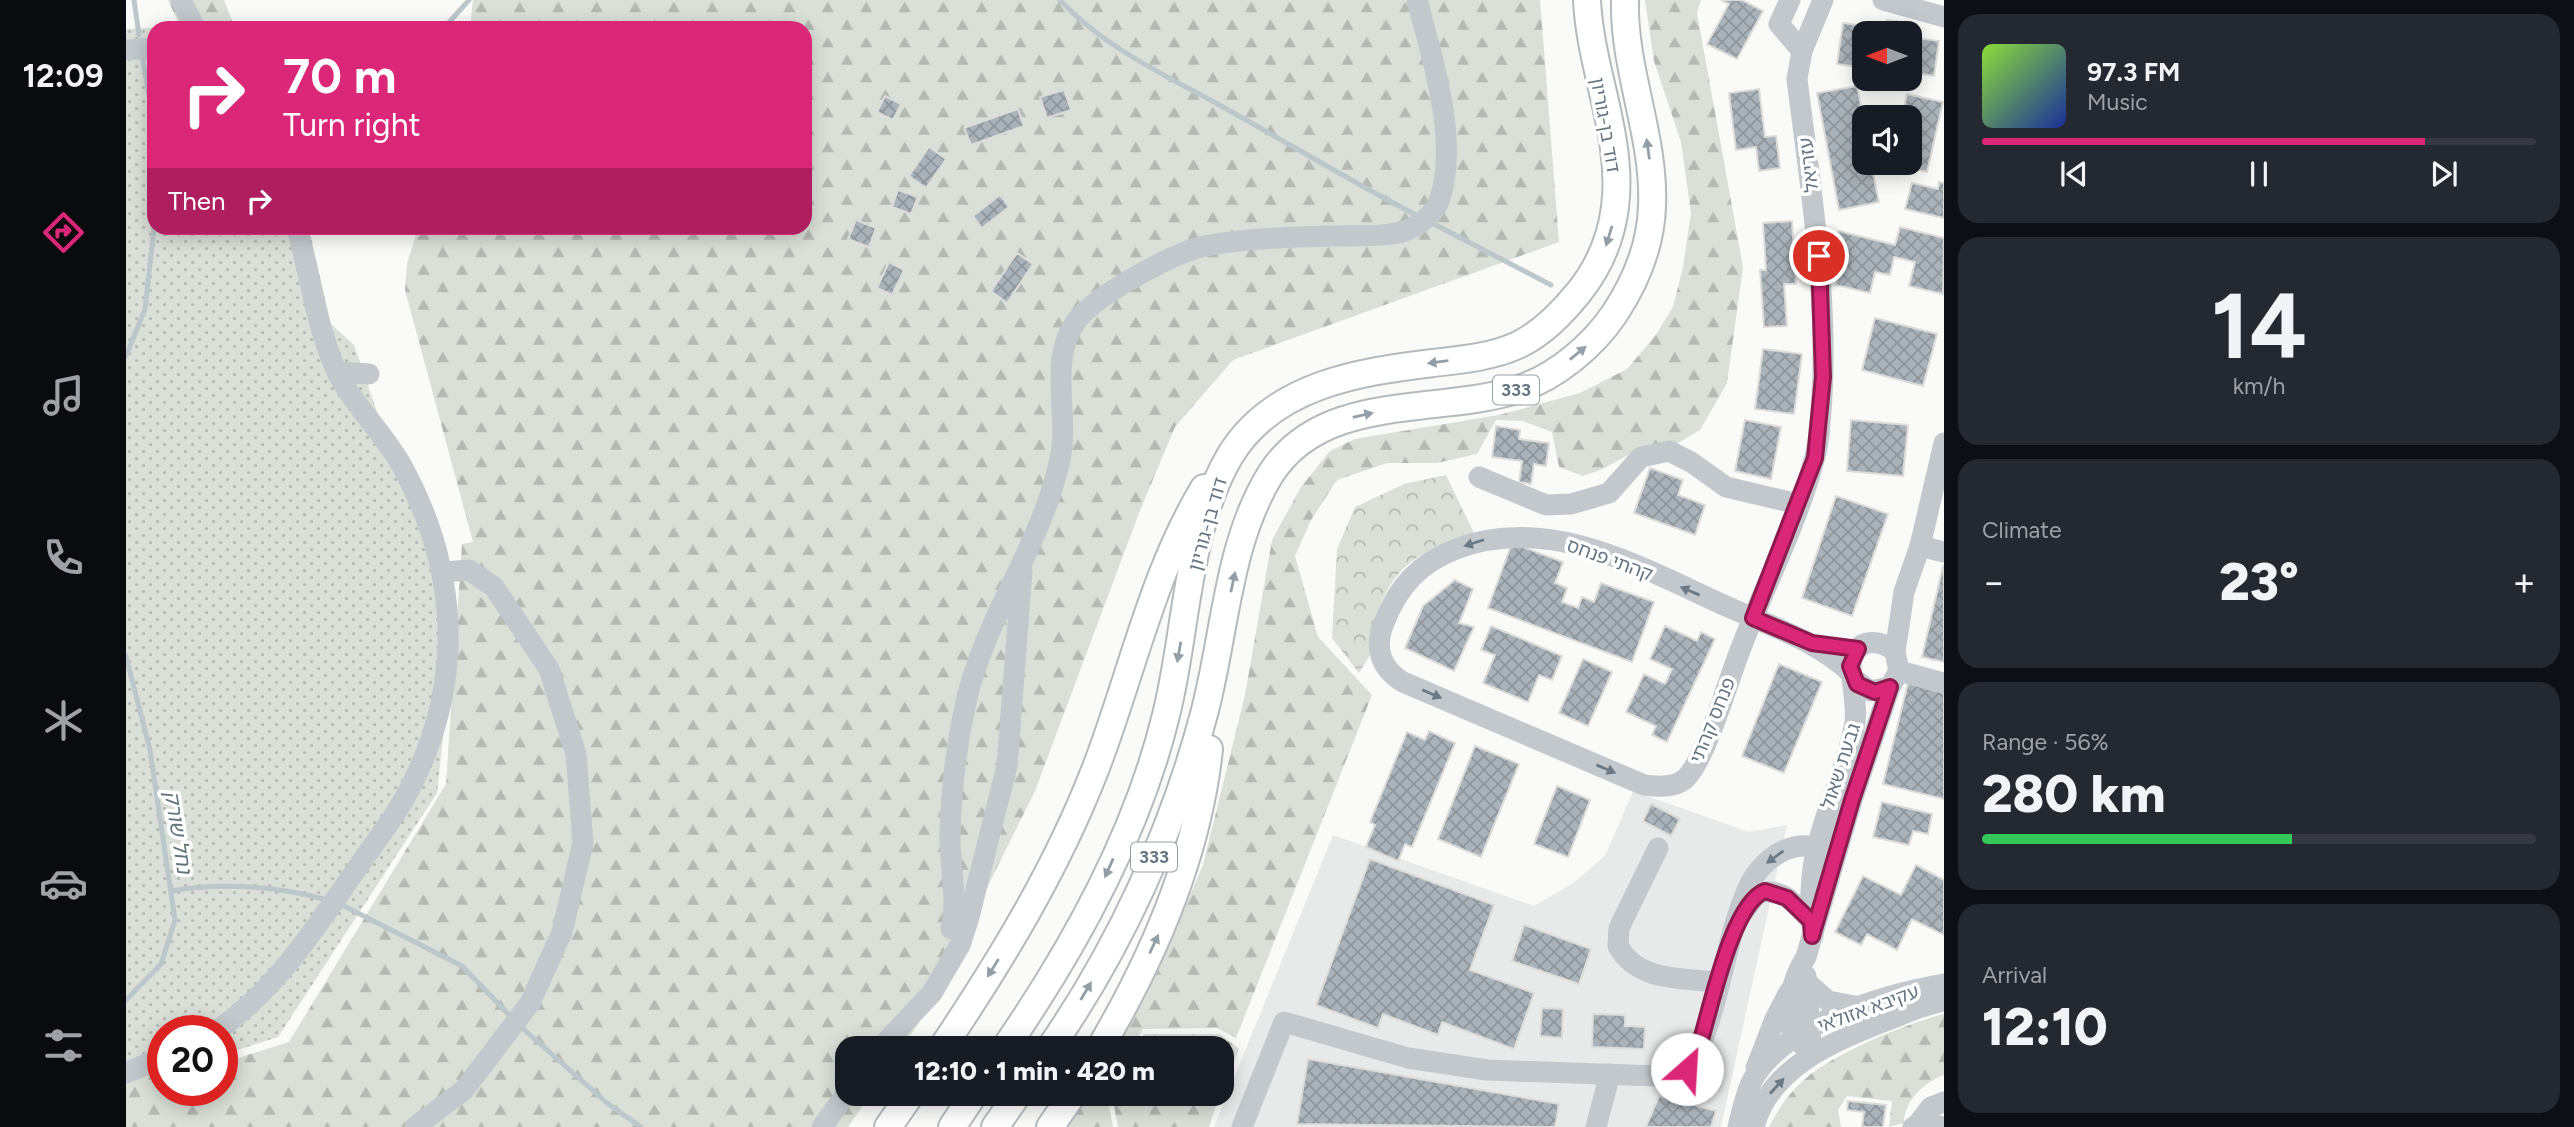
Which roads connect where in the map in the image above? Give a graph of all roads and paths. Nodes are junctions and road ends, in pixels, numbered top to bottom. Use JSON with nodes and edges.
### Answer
{"nodes":[{"id":1,"x":181,"y":0,"type":"edge"},
{"id":2,"x":1416,"y":0,"type":"edge"},
{"id":3,"x":1587,"y":0,"type":"edge"},
{"id":4,"x":1625,"y":0,"type":"edge"},
{"id":5,"x":1790,"y":0,"type":"edge"},
{"id":6,"x":1823,"y":0,"type":"edge"},
{"id":7,"x":1883,"y":0,"type":"edge"},
{"id":8,"x":1944,"y":17,"type":"edge"},
{"id":9,"x":192,"y":21,"type":"edge"},
{"id":10,"x":147,"y":48,"type":"edge"},
{"id":11,"x":126,"y":50,"type":"edge"},
{"id":12,"x":1802,"y":51,"type":"junction"},
{"id":13,"x":299,"y":235,"type":"edge"},
{"id":14,"x":337,"y":372,"type":"junction"},
{"id":15,"x":369,"y":374,"type":"dead end"},
{"id":16,"x":1252,"y":427,"type":"junction"},
{"id":17,"x":1943,"y":451,"type":"edge"},
{"id":18,"x":1479,"y":477,"type":"dead end"},
{"id":19,"x":1798,"y":504,"type":"junction"},
{"id":20,"x":1920,"y":546,"type":"junction"},
{"id":21,"x":1944,"y":552,"type":"edge"},
{"id":22,"x":1023,"y":562,"type":"junction"},
{"id":23,"x":444,"y":572,"type":"junction"},
{"id":24,"x":1904,"y":592,"type":"junction"},
{"id":25,"x":1753,"y":618,"type":"junction"},
{"id":26,"x":1812,"y":643,"type":"junction"},
{"id":27,"x":1863,"y":646,"type":"junction"},
{"id":28,"x":1219,"y":649,"type":"junction"},
{"id":29,"x":1895,"y":670,"type":"junction"},
{"id":30,"x":1852,"y":676,"type":"junction"},
{"id":31,"x":1944,"y":683,"type":"edge"},
{"id":32,"x":1543,"y":742,"type":"joint"},
{"id":33,"x":1839,"y":772,"type":"junction"},
{"id":34,"x":1852,"y":800,"type":"junction"},
{"id":35,"x":1815,"y":845,"type":"junction"},
{"id":36,"x":1658,"y":848,"type":"dead end"},
{"id":37,"x":1835,"y":859,"type":"junction"},
{"id":38,"x":1739,"y":920,"type":"junction"},
{"id":39,"x":1812,"y":928,"type":"junction"},
{"id":40,"x":951,"y":929,"type":"dead end"},
{"id":41,"x":1800,"y":981,"type":"junction"},
{"id":42,"x":1718,"y":982,"type":"junction"},
{"id":43,"x":1944,"y":984,"type":"edge"},
{"id":44,"x":1944,"y":1000,"type":"edge"},
{"id":45,"x":1860,"y":1007,"type":"junction"},
{"id":46,"x":238,"y":1016,"type":"edge"},
{"id":47,"x":1802,"y":1033,"type":"junction"},
{"id":48,"x":891,"y":1036,"type":"edge"},
{"id":49,"x":950,"y":1036,"type":"edge"},
{"id":50,"x":1013,"y":1036,"type":"edge"},
{"id":51,"x":1058,"y":1036,"type":"edge"},
{"id":52,"x":1106,"y":1036,"type":"edge"},
{"id":53,"x":1812,"y":1054,"type":"junction"},
{"id":54,"x":147,"y":1064,"type":"edge"},
{"id":55,"x":126,"y":1073,"type":"edge"},
{"id":56,"x":1610,"y":1074,"type":"junction"},
{"id":57,"x":1752,"y":1080,"type":"junction"},
{"id":58,"x":1944,"y":1101,"type":"edge"},
{"id":59,"x":837,"y":1106,"type":"edge"},
{"id":60,"x":903,"y":1106,"type":"edge"},
{"id":61,"x":966,"y":1106,"type":"edge"},
{"id":62,"x":1010,"y":1106,"type":"edge"},
{"id":63,"x":1065,"y":1106,"type":"edge"},
{"id":64,"x":1915,"y":1126,"type":"edge"},
{"id":65,"x":415,"y":1127,"type":"edge"},
{"id":66,"x":822,"y":1127,"type":"edge"},
{"id":67,"x":888,"y":1127,"type":"edge"},
{"id":68,"x":951,"y":1127,"type":"edge"},
{"id":69,"x":995,"y":1127,"type":"edge"},
{"id":70,"x":1050,"y":1127,"type":"edge"},
{"id":71,"x":1242,"y":1127,"type":"edge"},
{"id":72,"x":1596,"y":1127,"type":"edge"},
{"id":73,"x":1738,"y":1127,"type":"edge"},
{"id":74,"x":1754,"y":1127,"type":"edge"},
{"id":75,"x":1944,"y":1127,"type":"edge"}],
"edges":[{"from":1,"to":9,"type":"street"},
{"from":2,"to":22,"type":"street"},
{"from":3,"to":16,"type":"main road","name":"דוד בן-גוריון","number":"333","one_way":true},
{"from":28,"to":4,"type":"main road","name":"דוד בן-גוריון","number":"333","one_way":true},
{"from":5,"to":12,"type":"street"},
{"from":6,"to":12,"type":"street","name":"עזריאל"},
{"from":7,"to":8,"type":"street"},
{"from":10,"to":11,"type":"street"},
{"from":12,"to":19,"type":"street","name":"עזריאל"},
{"from":13,"to":14,"type":"street"},
{"from":14,"to":15,"type":"street"},
{"from":14,"to":23,"type":"street"},
{"from":16,"to":49,"type":"main road","one_way":true},
{"from":16,"to":50,"type":"main road","name":"דוד בן-גוריון","number":"333","one_way":true},
{"from":17,"to":20,"type":"street","name":"גבעת שאול"},
{"from":18,"to":19,"type":"street"},
{"from":19,"to":25,"type":"street","name":"עזריאל"},
{"from":20,"to":21,"type":"street"},
{"from":20,"to":24,"type":"street","name":"גבעת שאול"},
{"from":22,"to":40,"type":"street"},
{"from":22,"to":48,"type":"street"},
{"from":23,"to":46,"type":"street"},
{"from":23,"to":65,"type":"street"},
{"from":24,"to":27,"type":"street","name":"גבעת שאול"},
{"from":24,"to":29,"type":"street","name":"גבעת שאול"},
{"from":25,"to":26,"type":"street"},
{"from":32,"to":25,"type":"street","name":"פנחס קהתי","one_way":true},
{"from":25,"to":32,"type":"street","name":"קהתי פנחס","one_way":true},
{"from":26,"to":27,"type":"street"},
{"from":26,"to":30,"type":"street"},
{"from":27,"to":29,"type":"street"},
{"from":27,"to":30,"type":"street"},
{"from":51,"to":28,"type":"main road","name":"דוד בן-גוריון","number":"333","one_way":true},
{"from":52,"to":28,"type":"main road","one_way":true},
{"from":29,"to":30,"type":"street"},
{"from":29,"to":31,"type":"street"},
{"from":29,"to":34,"type":"street","name":"גבעת שאול"},
{"from":30,"to":33,"type":"street","name":"גבעת שאול"},
{"from":33,"to":34,"type":"street"},
{"from":33,"to":35,"type":"street","name":"גבעת שאול"},
{"from":34,"to":37,"type":"street","name":"גבעת שאול"},
{"from":35,"to":37,"type":"street"},
{"from":35,"to":38,"type":"street","one_way":true},
{"from":35,"to":39,"type":"street","name":"גבעת שאול"},
{"from":36,"to":42,"type":"street"},
{"from":37,"to":39,"type":"street","name":"גבעת שאול"},
{"from":38,"to":39,"type":"street"},
{"from":38,"to":42,"type":"street"},
{"from":39,"to":41,"type":"street","name":"גבעת שאול"},
{"from":41,"to":45,"type":"street"},
{"from":41,"to":47,"type":"street","name":"גבעת שאול"},
{"from":41,"to":57,"type":"street"},
{"from":42,"to":56,"type":"street"},
{"from":43,"to":45,"type":"street","name":"עקיבא אזולאי"},
{"from":44,"to":53,"type":"street","name":"עקיבא אזולאי"},
{"from":45,"to":47,"type":"street","name":"עקיבא אזולאי"},
{"from":47,"to":53,"type":"street","name":"גבעת שאול"},
{"from":47,"to":57,"type":"street"},
{"from":74,"to":53,"type":"street","one_way":true},
{"from":54,"to":55,"type":"street"},
{"from":56,"to":71,"type":"street"},
{"from":56,"to":72,"type":"street"},
{"from":57,"to":73,"type":"street"},
{"from":58,"to":64,"type":"street"},
{"from":59,"to":66,"type":"street"},
{"from":60,"to":67,"type":"main road"},
{"from":61,"to":68,"type":"main road"},
{"from":62,"to":69,"type":"main road"},
{"from":63,"to":70,"type":"main road"},
{"from":64,"to":75,"type":"street"}]}
